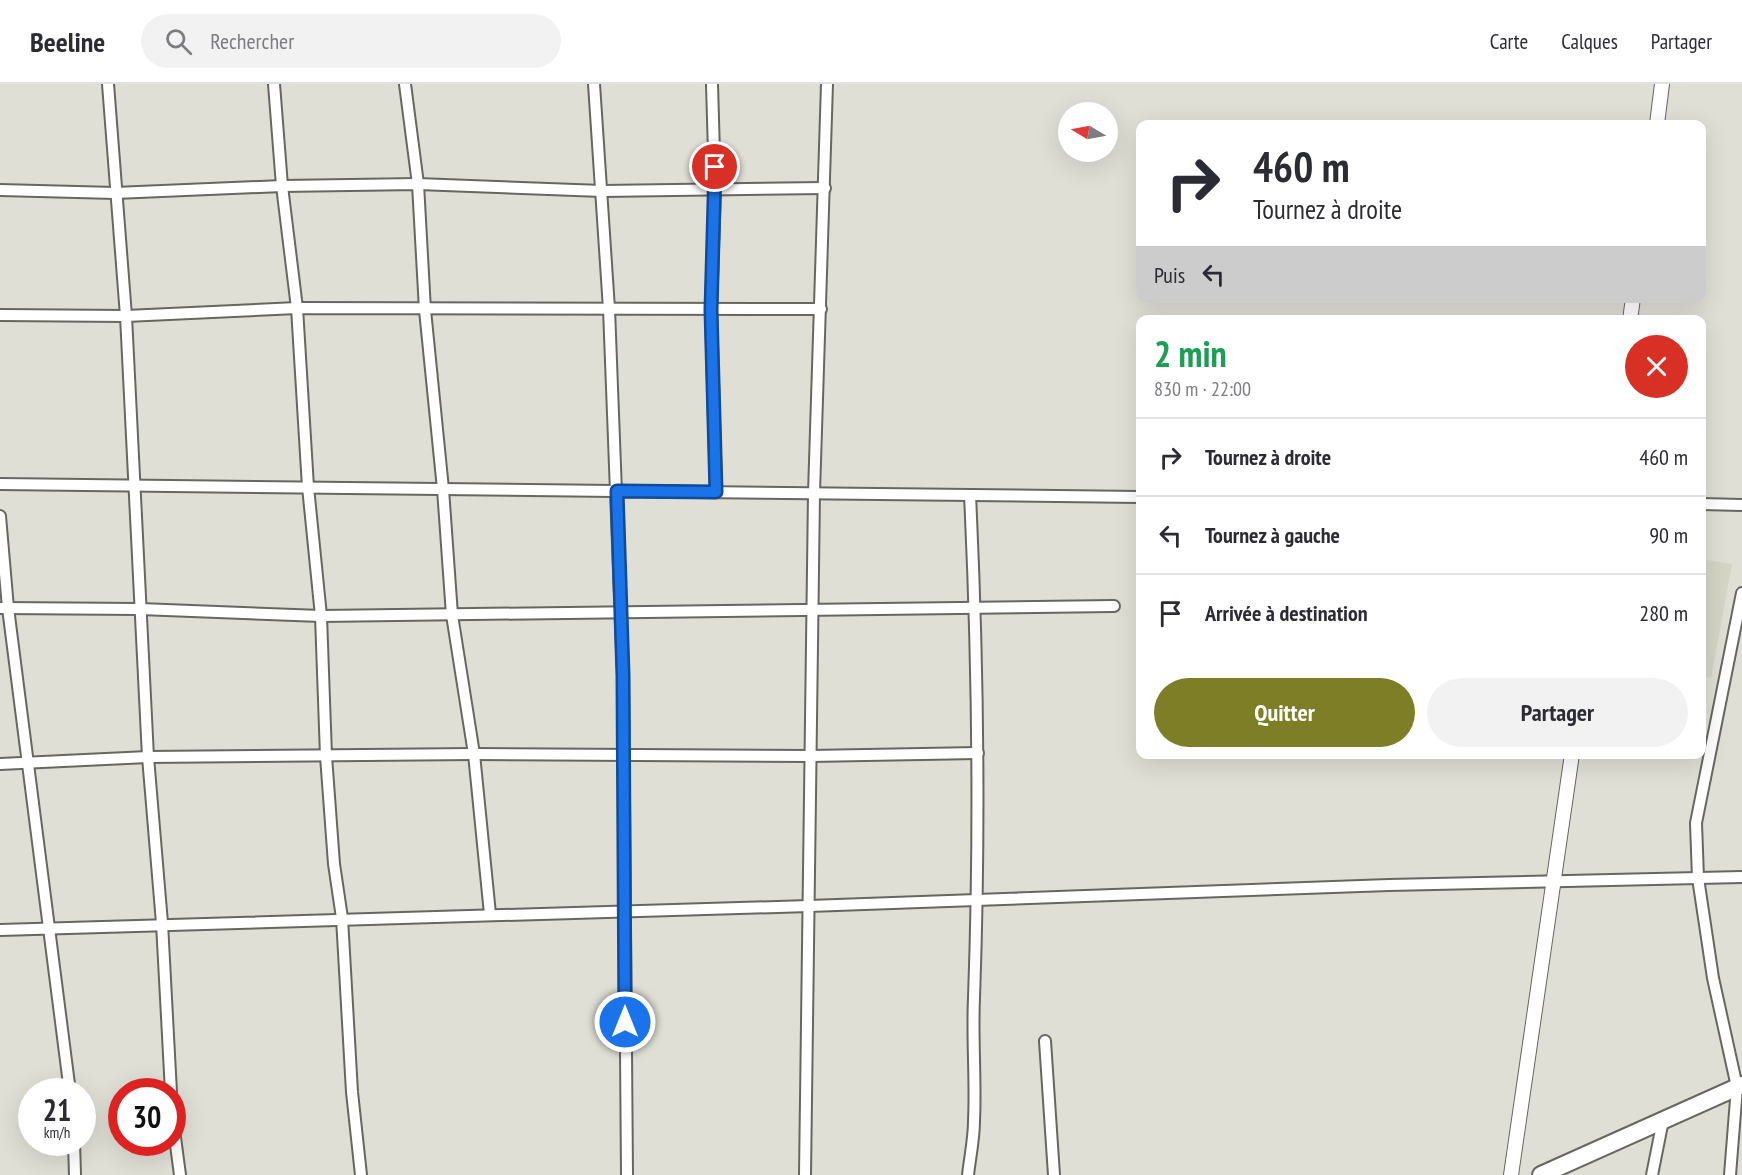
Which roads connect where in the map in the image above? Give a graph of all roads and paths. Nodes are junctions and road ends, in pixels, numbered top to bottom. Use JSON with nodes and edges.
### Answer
{"nodes":[{"id":1,"x":108,"y":84,"type":"edge"},
{"id":2,"x":274,"y":84,"type":"edge"},
{"id":3,"x":405,"y":84,"type":"edge"},
{"id":4,"x":594,"y":84,"type":"edge"},
{"id":5,"x":712,"y":84,"type":"edge"},
{"id":6,"x":827,"y":84,"type":"edge"},
{"id":7,"x":1662,"y":84,"type":"edge"},
{"id":8,"x":1658,"y":120,"type":"edge"},
{"id":9,"x":417,"y":184,"type":"junction"},
{"id":10,"x":282,"y":186,"type":"junction"},
{"id":11,"x":715,"y":188,"type":"junction"},
{"id":12,"x":825,"y":188,"type":"junction"},
{"id":13,"x":0,"y":190,"type":"edge"},
{"id":14,"x":602,"y":191,"type":"junction"},
{"id":15,"x":115,"y":193,"type":"junction"},
{"id":16,"x":297,"y":308,"type":"junction"},
{"id":17,"x":609,"y":309,"type":"junction"},
{"id":18,"x":820,"y":309,"type":"junction"},
{"id":19,"x":425,"y":310,"type":"junction"},
{"id":20,"x":711,"y":310,"type":"junction"},
{"id":21,"x":0,"y":315,"type":"edge"},
{"id":22,"x":126,"y":316,"type":"junction"},
{"id":23,"x":0,"y":484,"type":"edge"},
{"id":24,"x":133,"y":486,"type":"junction"},
{"id":25,"x":308,"y":487,"type":"junction"},
{"id":26,"x":443,"y":489,"type":"junction"},
{"id":27,"x":617,"y":491,"type":"junction"},
{"id":28,"x":716,"y":492,"type":"junction"},
{"id":29,"x":814,"y":493,"type":"junction"},
{"id":30,"x":970,"y":495,"type":"junction"},
{"id":31,"x":1136,"y":496,"type":"edge"},
{"id":32,"x":1706,"y":504,"type":"edge"},
{"id":33,"x":1742,"y":505,"type":"edge"},
{"id":34,"x":0,"y":516,"type":"edge"},
{"id":35,"x":1742,"y":593,"type":"edge"},
{"id":36,"x":975,"y":606,"type":"junction"},
{"id":37,"x":1114,"y":606,"type":"dead end"},
{"id":38,"x":4,"y":608,"type":"edge"},
{"id":39,"x":140,"y":609,"type":"junction"},
{"id":40,"x":812,"y":611,"type":"junction"},
{"id":41,"x":621,"y":614,"type":"junction"},
{"id":42,"x":452,"y":615,"type":"junction"},
{"id":43,"x":321,"y":616,"type":"junction"},
{"id":44,"x":978,"y":753,"type":"junction"},
{"id":45,"x":474,"y":754,"type":"junction"},
{"id":46,"x":326,"y":756,"type":"junction"},
{"id":47,"x":624,"y":756,"type":"junction"},
{"id":48,"x":810,"y":756,"type":"junction"},
{"id":49,"x":148,"y":758,"type":"junction"},
{"id":50,"x":1571,"y":759,"type":"edge"},
{"id":51,"x":0,"y":764,"type":"edge"},
{"id":52,"x":27,"y":765,"type":"junction"},
{"id":53,"x":1742,"y":877,"type":"edge"},
{"id":54,"x":1698,"y":878,"type":"junction"},
{"id":55,"x":1554,"y":880,"type":"junction"},
{"id":56,"x":977,"y":899,"type":"junction"},
{"id":57,"x":809,"y":906,"type":"junction"},
{"id":58,"x":625,"y":910,"type":"junction"},
{"id":59,"x":490,"y":914,"type":"junction"},
{"id":60,"x":342,"y":918,"type":"junction"},
{"id":61,"x":162,"y":923,"type":"junction"},
{"id":62,"x":49,"y":928,"type":"junction"},
{"id":63,"x":0,"y":930,"type":"edge"},
{"id":64,"x":1045,"y":1041,"type":"dead end"},
{"id":65,"x":68,"y":1078,"type":"edge"},
{"id":66,"x":170,"y":1078,"type":"edge"},
{"id":67,"x":1740,"y":1086,"type":"edge"},
{"id":68,"x":1663,"y":1120,"type":"junction"},
{"id":69,"x":74,"y":1156,"type":"edge"},
{"id":70,"x":177,"y":1156,"type":"edge"},
{"id":71,"x":75,"y":1175,"type":"edge"},
{"id":72,"x":180,"y":1175,"type":"edge"},
{"id":73,"x":360,"y":1175,"type":"edge"},
{"id":74,"x":627,"y":1175,"type":"edge"},
{"id":75,"x":806,"y":1175,"type":"edge"},
{"id":76,"x":968,"y":1175,"type":"edge"},
{"id":77,"x":1054,"y":1175,"type":"edge"},
{"id":78,"x":1511,"y":1175,"type":"edge"},
{"id":79,"x":1541,"y":1175,"type":"edge"},
{"id":80,"x":1652,"y":1175,"type":"edge"},
{"id":81,"x":1730,"y":1175,"type":"edge"}],
"edges":[{"from":1,"to":15,"type":"street"},
{"from":2,"to":10,"type":"street"},
{"from":3,"to":9,"type":"street"},
{"from":4,"to":14,"type":"street"},
{"from":5,"to":11,"type":"street"},
{"from":6,"to":12,"type":"street"},
{"from":7,"to":8,"type":"main road"},
{"from":9,"to":10,"type":"street"},
{"from":9,"to":14,"type":"street"},
{"from":9,"to":19,"type":"street"},
{"from":10,"to":15,"type":"street"},
{"from":10,"to":16,"type":"street"},
{"from":11,"to":12,"type":"street"},
{"from":11,"to":14,"type":"street"},
{"from":11,"to":20,"type":"street"},
{"from":12,"to":18,"type":"street"},
{"from":13,"to":15,"type":"street"},
{"from":14,"to":17,"type":"street"},
{"from":15,"to":22,"type":"street"},
{"from":16,"to":19,"type":"street"},
{"from":16,"to":22,"type":"street"},
{"from":16,"to":25,"type":"street"},
{"from":17,"to":19,"type":"street"},
{"from":17,"to":20,"type":"street"},
{"from":17,"to":27,"type":"street"},
{"from":18,"to":20,"type":"street"},
{"from":18,"to":29,"type":"street"},
{"from":19,"to":26,"type":"street"},
{"from":20,"to":28,"type":"street"},
{"from":21,"to":22,"type":"street"},
{"from":22,"to":24,"type":"street"},
{"from":23,"to":24,"type":"street"},
{"from":24,"to":25,"type":"street"},
{"from":24,"to":39,"type":"street"},
{"from":25,"to":26,"type":"street"},
{"from":25,"to":43,"type":"street"},
{"from":26,"to":27,"type":"street"},
{"from":26,"to":42,"type":"street"},
{"from":27,"to":28,"type":"street"},
{"from":27,"to":41,"type":"street"},
{"from":28,"to":29,"type":"street"},
{"from":29,"to":30,"type":"street"},
{"from":29,"to":40,"type":"street"},
{"from":30,"to":31,"type":"street"},
{"from":30,"to":36,"type":"street"},
{"from":32,"to":33,"type":"street"},
{"from":34,"to":38,"type":"street"},
{"from":35,"to":54,"type":"street"},
{"from":36,"to":37,"type":"street"},
{"from":36,"to":40,"type":"street"},
{"from":36,"to":44,"type":"street"},
{"from":38,"to":39,"type":"street"},
{"from":38,"to":52,"type":"street"},
{"from":39,"to":43,"type":"street"},
{"from":39,"to":49,"type":"street"},
{"from":40,"to":41,"type":"street"},
{"from":40,"to":48,"type":"street"},
{"from":41,"to":42,"type":"street"},
{"from":41,"to":47,"type":"street"},
{"from":42,"to":43,"type":"street"},
{"from":42,"to":45,"type":"street"},
{"from":43,"to":46,"type":"street"},
{"from":44,"to":48,"type":"street"},
{"from":44,"to":56,"type":"street"},
{"from":45,"to":46,"type":"street"},
{"from":45,"to":47,"type":"street"},
{"from":45,"to":59,"type":"street"},
{"from":46,"to":49,"type":"street"},
{"from":46,"to":60,"type":"street"},
{"from":47,"to":48,"type":"street"},
{"from":47,"to":58,"type":"street"},
{"from":48,"to":57,"type":"street"},
{"from":49,"to":52,"type":"street"},
{"from":49,"to":61,"type":"street"},
{"from":50,"to":55,"type":"main road"},
{"from":51,"to":52,"type":"street"},
{"from":52,"to":62,"type":"street"},
{"from":53,"to":54,"type":"street"},
{"from":54,"to":55,"type":"street"},
{"from":54,"to":67,"type":"street"},
{"from":55,"to":56,"type":"street"},
{"from":55,"to":78,"type":"main road"},
{"from":56,"to":57,"type":"street"},
{"from":56,"to":76,"type":"street"},
{"from":57,"to":58,"type":"street"},
{"from":57,"to":75,"type":"street"},
{"from":58,"to":59,"type":"street"},
{"from":58,"to":74,"type":"street"},
{"from":59,"to":60,"type":"street"},
{"from":60,"to":61,"type":"street"},
{"from":60,"to":73,"type":"street"},
{"from":61,"to":62,"type":"street"},
{"from":61,"to":66,"type":"street"},
{"from":62,"to":63,"type":"street"},
{"from":62,"to":65,"type":"street"},
{"from":64,"to":77,"type":"street"},
{"from":67,"to":68,"type":"highway"},
{"from":67,"to":81,"type":"street"},
{"from":68,"to":79,"type":"highway"},
{"from":68,"to":80,"type":"street"},
{"from":69,"to":71,"type":"street"},
{"from":70,"to":72,"type":"street"}]}
